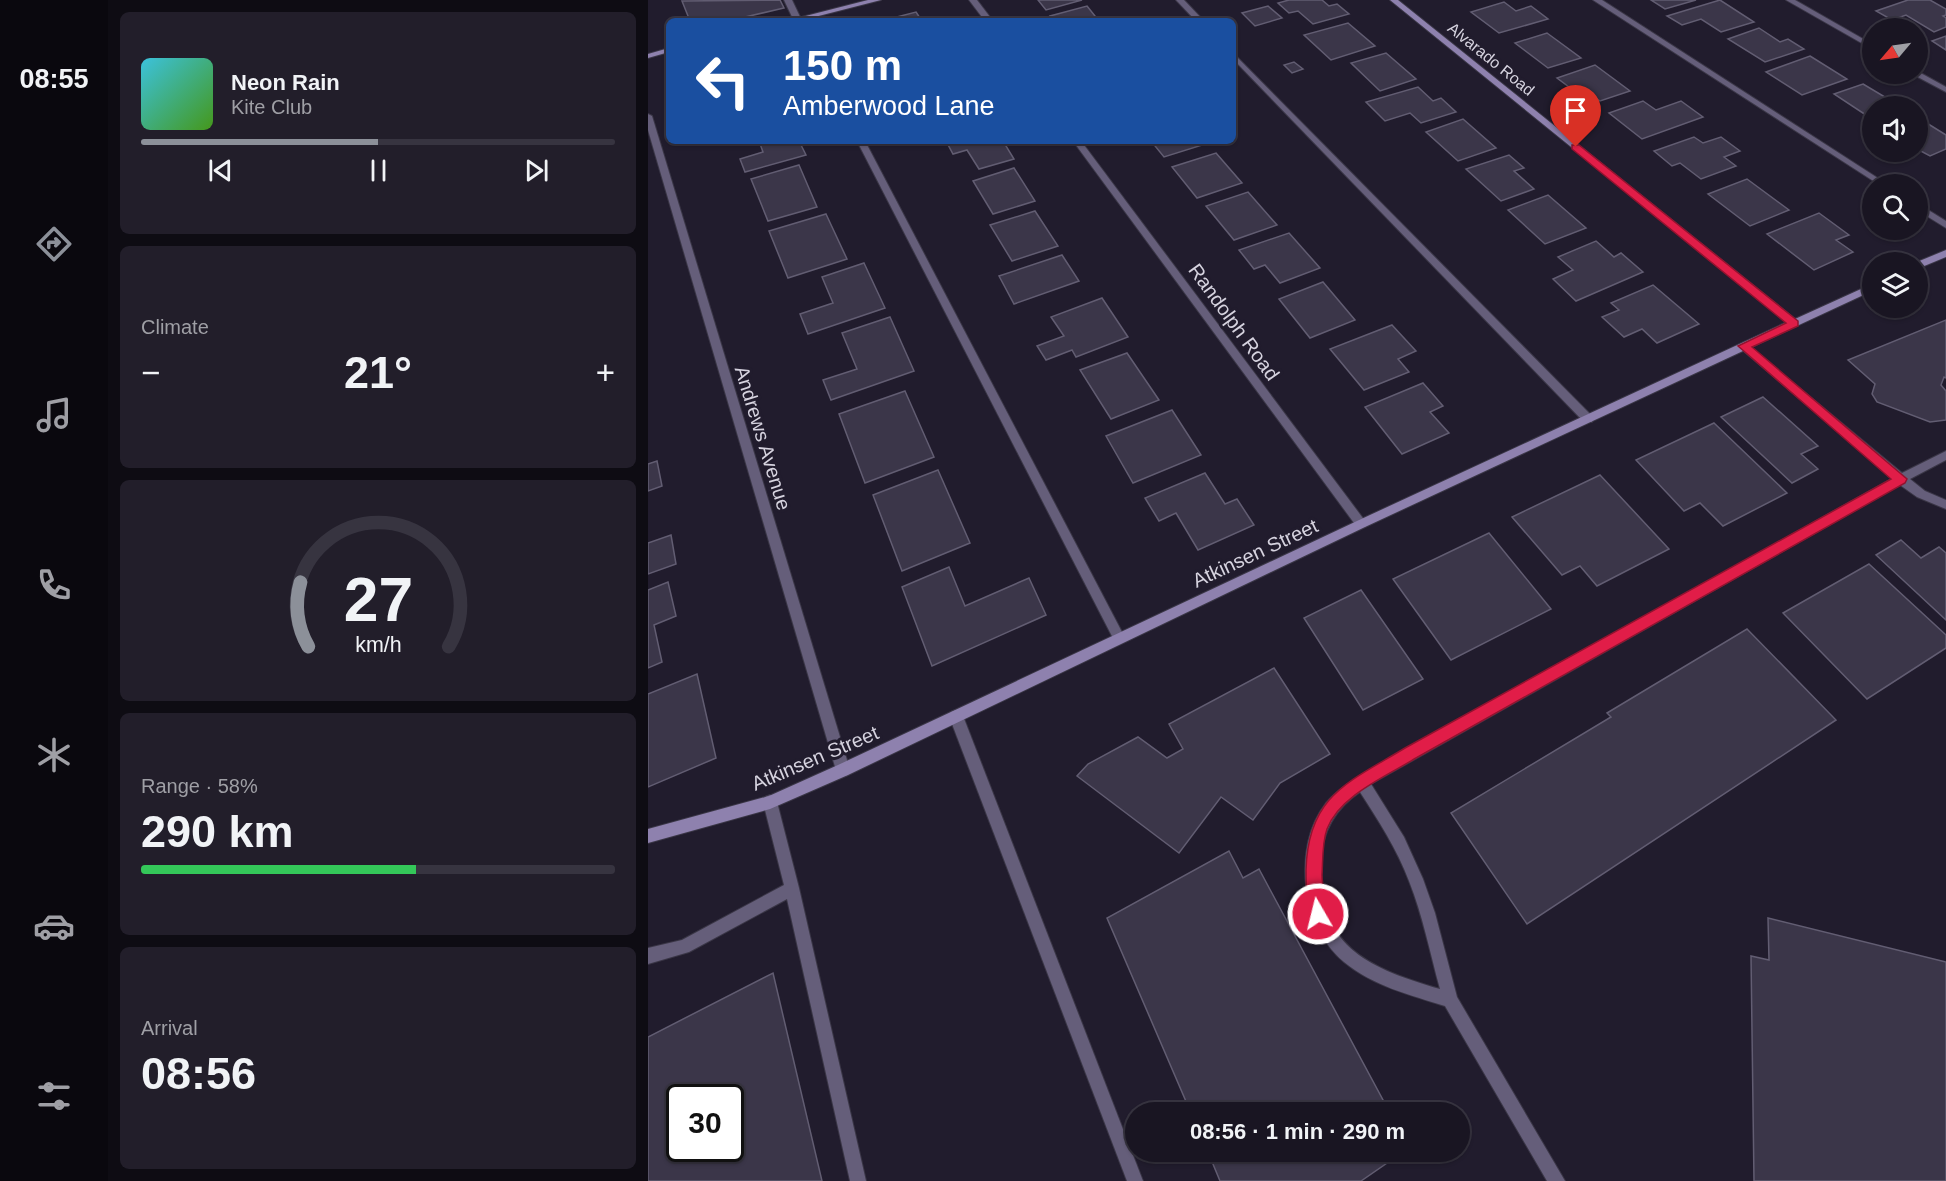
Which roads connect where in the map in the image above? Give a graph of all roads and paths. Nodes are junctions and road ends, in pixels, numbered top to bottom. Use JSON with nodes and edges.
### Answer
{"nodes":[{"id":1,"x":788,"y":0,"type":"edge"},
{"id":2,"x":876,"y":0,"type":"edge"},
{"id":3,"x":973,"y":0,"type":"edge"},
{"id":4,"x":1180,"y":0,"type":"edge"},
{"id":5,"x":1394,"y":0,"type":"edge"},
{"id":6,"x":1597,"y":0,"type":"edge"},
{"id":7,"x":1790,"y":0,"type":"edge"},
{"id":8,"x":794,"y":18,"type":"edge"},
{"id":9,"x":803,"y":18,"type":"edge"},
{"id":10,"x":987,"y":18,"type":"edge"},
{"id":11,"x":1197,"y":18,"type":"edge"},
{"id":12,"x":1862,"y":41,"type":"edge"},
{"id":13,"x":666,"y":51,"type":"edge"},
{"id":14,"x":648,"y":56,"type":"edge"},
{"id":15,"x":1236,"y":58,"type":"edge"},
{"id":16,"x":1928,"y":79,"type":"edge"},
{"id":17,"x":1946,"y":90,"type":"edge"},
{"id":18,"x":648,"y":116,"type":"edge"},
{"id":19,"x":863,"y":144,"type":"edge"},
{"id":20,"x":1079,"y":144,"type":"edge"},
{"id":21,"x":1867,"y":174,"type":"edge"},
{"id":22,"x":1928,"y":213,"type":"edge"},
{"id":23,"x":1946,"y":225,"type":"edge"},
{"id":24,"x":1946,"y":253,"type":"edge"},
{"id":25,"x":1928,"y":261,"type":"edge"},
{"id":26,"x":1862,"y":292,"type":"edge"},
{"id":27,"x":1794,"y":323,"type":"junction"},
{"id":28,"x":1744,"y":346,"type":"junction"},
{"id":29,"x":1588,"y":418,"type":"junction"},
{"id":30,"x":1946,"y":455,"type":"edge"},
{"id":31,"x":1901,"y":479,"type":"junction"},
{"id":32,"x":1946,"y":504,"type":"edge"},
{"id":33,"x":1361,"y":524,"type":"junction"},
{"id":34,"x":1119,"y":638,"type":"junction"},
{"id":35,"x":956,"y":716,"type":"junction"},
{"id":36,"x":843,"y":770,"type":"junction"},
{"id":37,"x":1362,"y":783,"type":"junction"},
{"id":38,"x":770,"y":802,"type":"junction"},
{"id":39,"x":648,"y":836,"type":"edge"},
{"id":40,"x":792,"y":888,"type":"junction"},
{"id":41,"x":648,"y":956,"type":"edge"},
{"id":42,"x":1450,"y":1000,"type":"junction"},
{"id":43,"x":858,"y":1181,"type":"edge"},
{"id":44,"x":1135,"y":1181,"type":"edge"},
{"id":45,"x":1557,"y":1181,"type":"edge"}],
"edges":[{"from":1,"to":8,"type":"street"},
{"from":2,"to":9,"type":"street"},
{"from":3,"to":10,"type":"street"},
{"from":4,"to":11,"type":"street"},
{"from":5,"to":27,"type":"street","name":"Alvarado Road"},
{"from":6,"to":21,"type":"street"},
{"from":7,"to":12,"type":"street"},
{"from":13,"to":14,"type":"street"},
{"from":15,"to":29,"type":"street"},
{"from":16,"to":17,"type":"street"},
{"from":18,"to":36,"type":"street","name":"Andrews Avenue"},
{"from":19,"to":34,"type":"street"},
{"from":20,"to":33,"type":"street","name":"Randolph Road"},
{"from":22,"to":23,"type":"street"},
{"from":24,"to":25,"type":"street"},
{"from":26,"to":27,"type":"street","name":"Atkinsen Street"},
{"from":27,"to":28,"type":"street","name":"Atkinsen Street"},
{"from":28,"to":29,"type":"street","name":"Atkinsen Street"},
{"from":28,"to":31,"type":"street"},
{"from":29,"to":33,"type":"street","name":"Atkinsen Street"},
{"from":30,"to":31,"type":"street"},
{"from":31,"to":32,"type":"street"},
{"from":31,"to":37,"type":"street"},
{"from":33,"to":34,"type":"street","name":"Atkinsen Street"},
{"from":34,"to":35,"type":"street","name":"Atkinsen Street"},
{"from":35,"to":36,"type":"street","name":"Atkinsen Street"},
{"from":35,"to":44,"type":"street"},
{"from":36,"to":38,"type":"street","name":"Atkinsen Street"},
{"from":37,"to":42,"type":"street"},
{"from":37,"to":42,"type":"street"},
{"from":38,"to":39,"type":"street","name":"Atkinsen Street"},
{"from":38,"to":40,"type":"street"},
{"from":40,"to":41,"type":"street"},
{"from":40,"to":43,"type":"street"},
{"from":42,"to":45,"type":"street"}]}
